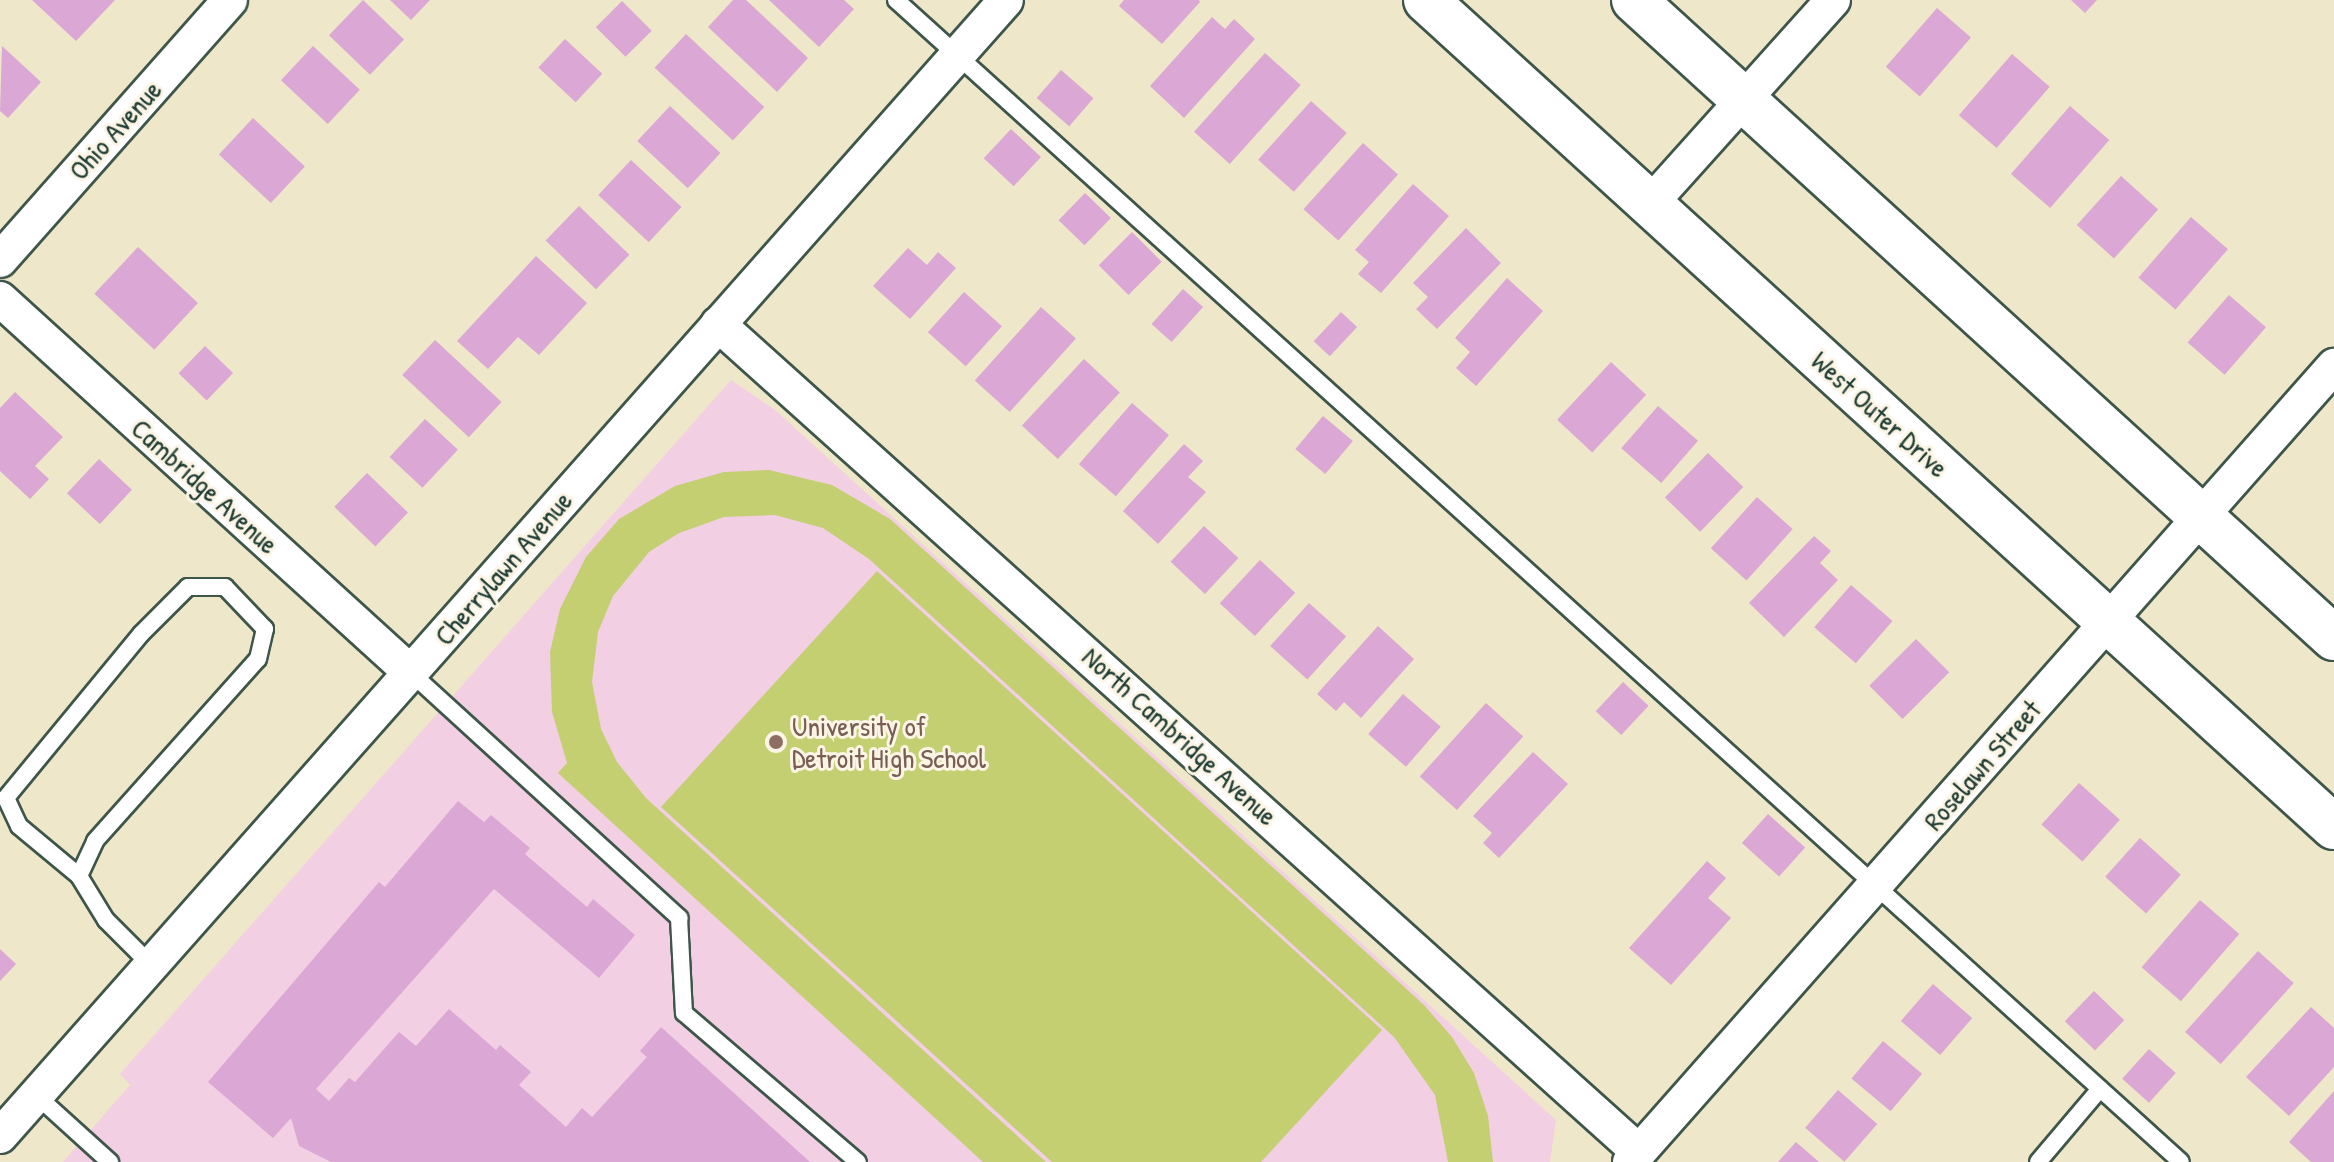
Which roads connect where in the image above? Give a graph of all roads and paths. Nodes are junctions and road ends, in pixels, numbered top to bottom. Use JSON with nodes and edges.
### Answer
{"nodes":[{"id":1,"x":230,"y":0,"type":"edge"},
{"id":2,"x":896,"y":0,"type":"edge"},
{"id":3,"x":1006,"y":0,"type":"edge"},
{"id":4,"x":1426,"y":0,"type":"edge"},
{"id":5,"x":1634,"y":0,"type":"edge"},
{"id":6,"x":1833,"y":0,"type":"edge"},
{"id":7,"x":957,"y":55,"type":"junction"},
{"id":8,"x":1744,"y":100,"type":"junction"},
{"id":9,"x":1650,"y":204,"type":"junction"},
{"id":10,"x":0,"y":260,"type":"edge"},
{"id":11,"x":0,"y":299,"type":"edge"},
{"id":12,"x":718,"y":324,"type":"junction"},
{"id":13,"x":2334,"y":366,"type":"edge"},
{"id":14,"x":2201,"y":517,"type":"junction"},
{"id":15,"x":2109,"y":622,"type":"junction"},
{"id":16,"x":2334,"y":638,"type":"edge"},
{"id":17,"x":410,"y":672,"type":"junction"},
{"id":18,"x":2334,"y":827,"type":"edge"},
{"id":19,"x":79,"y":876,"type":"junction"},
{"id":20,"x":1875,"y":886,"type":"junction"},
{"id":21,"x":151,"y":965,"type":"junction"},
{"id":22,"x":2100,"y":1089,"type":"junction"},
{"id":23,"x":36,"y":1095,"type":"junction"},
{"id":24,"x":0,"y":1136,"type":"edge"},
{"id":25,"x":1634,"y":1157,"type":"edge"},
{"id":26,"x":110,"y":1162,"type":"edge"},
{"id":27,"x":858,"y":1162,"type":"edge"},
{"id":28,"x":2038,"y":1162,"type":"edge"},
{"id":29,"x":2181,"y":1162,"type":"edge"}],
"edges":[{"from":1,"to":10,"type":"street","name":"Ohio Avenue"},
{"from":2,"to":7,"type":"lane"},
{"from":3,"to":7,"type":"street","name":"Cherrylawn Avenue"},
{"from":4,"to":9,"type":"main road","name":"West Outer Drive"},
{"from":5,"to":8,"type":"main road"},
{"from":6,"to":8,"type":"street"},
{"from":7,"to":12,"type":"street","name":"Cherrylawn Avenue"},
{"from":7,"to":20,"type":"lane"},
{"from":8,"to":9,"type":"street"},
{"from":8,"to":14,"type":"main road"},
{"from":9,"to":15,"type":"main road","name":"West Outer Drive"},
{"from":11,"to":17,"type":"street","name":"Cambridge Avenue"},
{"from":12,"to":17,"type":"street","name":"Cherrylawn Avenue"},
{"from":12,"to":25,"type":"street","name":"North Cambridge Avenue"},
{"from":13,"to":14,"type":"street","name":"Roselawn Street"},
{"from":14,"to":15,"type":"street","name":"Roselawn Street"},
{"from":14,"to":16,"type":"main road"},
{"from":15,"to":18,"type":"main road","name":"West Outer Drive"},
{"from":15,"to":20,"type":"street","name":"Roselawn Street"},
{"from":17,"to":21,"type":"street","name":"Cherrylawn Avenue"},
{"from":17,"to":27,"type":"lane"},
{"from":19,"to":19,"type":"lane"},
{"from":19,"to":21,"type":"lane"},
{"from":20,"to":22,"type":"lane"},
{"from":20,"to":25,"type":"street","name":"Roselawn Street"},
{"from":21,"to":23,"type":"street","name":"Cherrylawn Avenue"},
{"from":22,"to":28,"type":"lane"},
{"from":22,"to":29,"type":"lane"},
{"from":23,"to":24,"type":"street","name":"Cherrylawn Avenue"},
{"from":23,"to":26,"type":"lane"}]}
